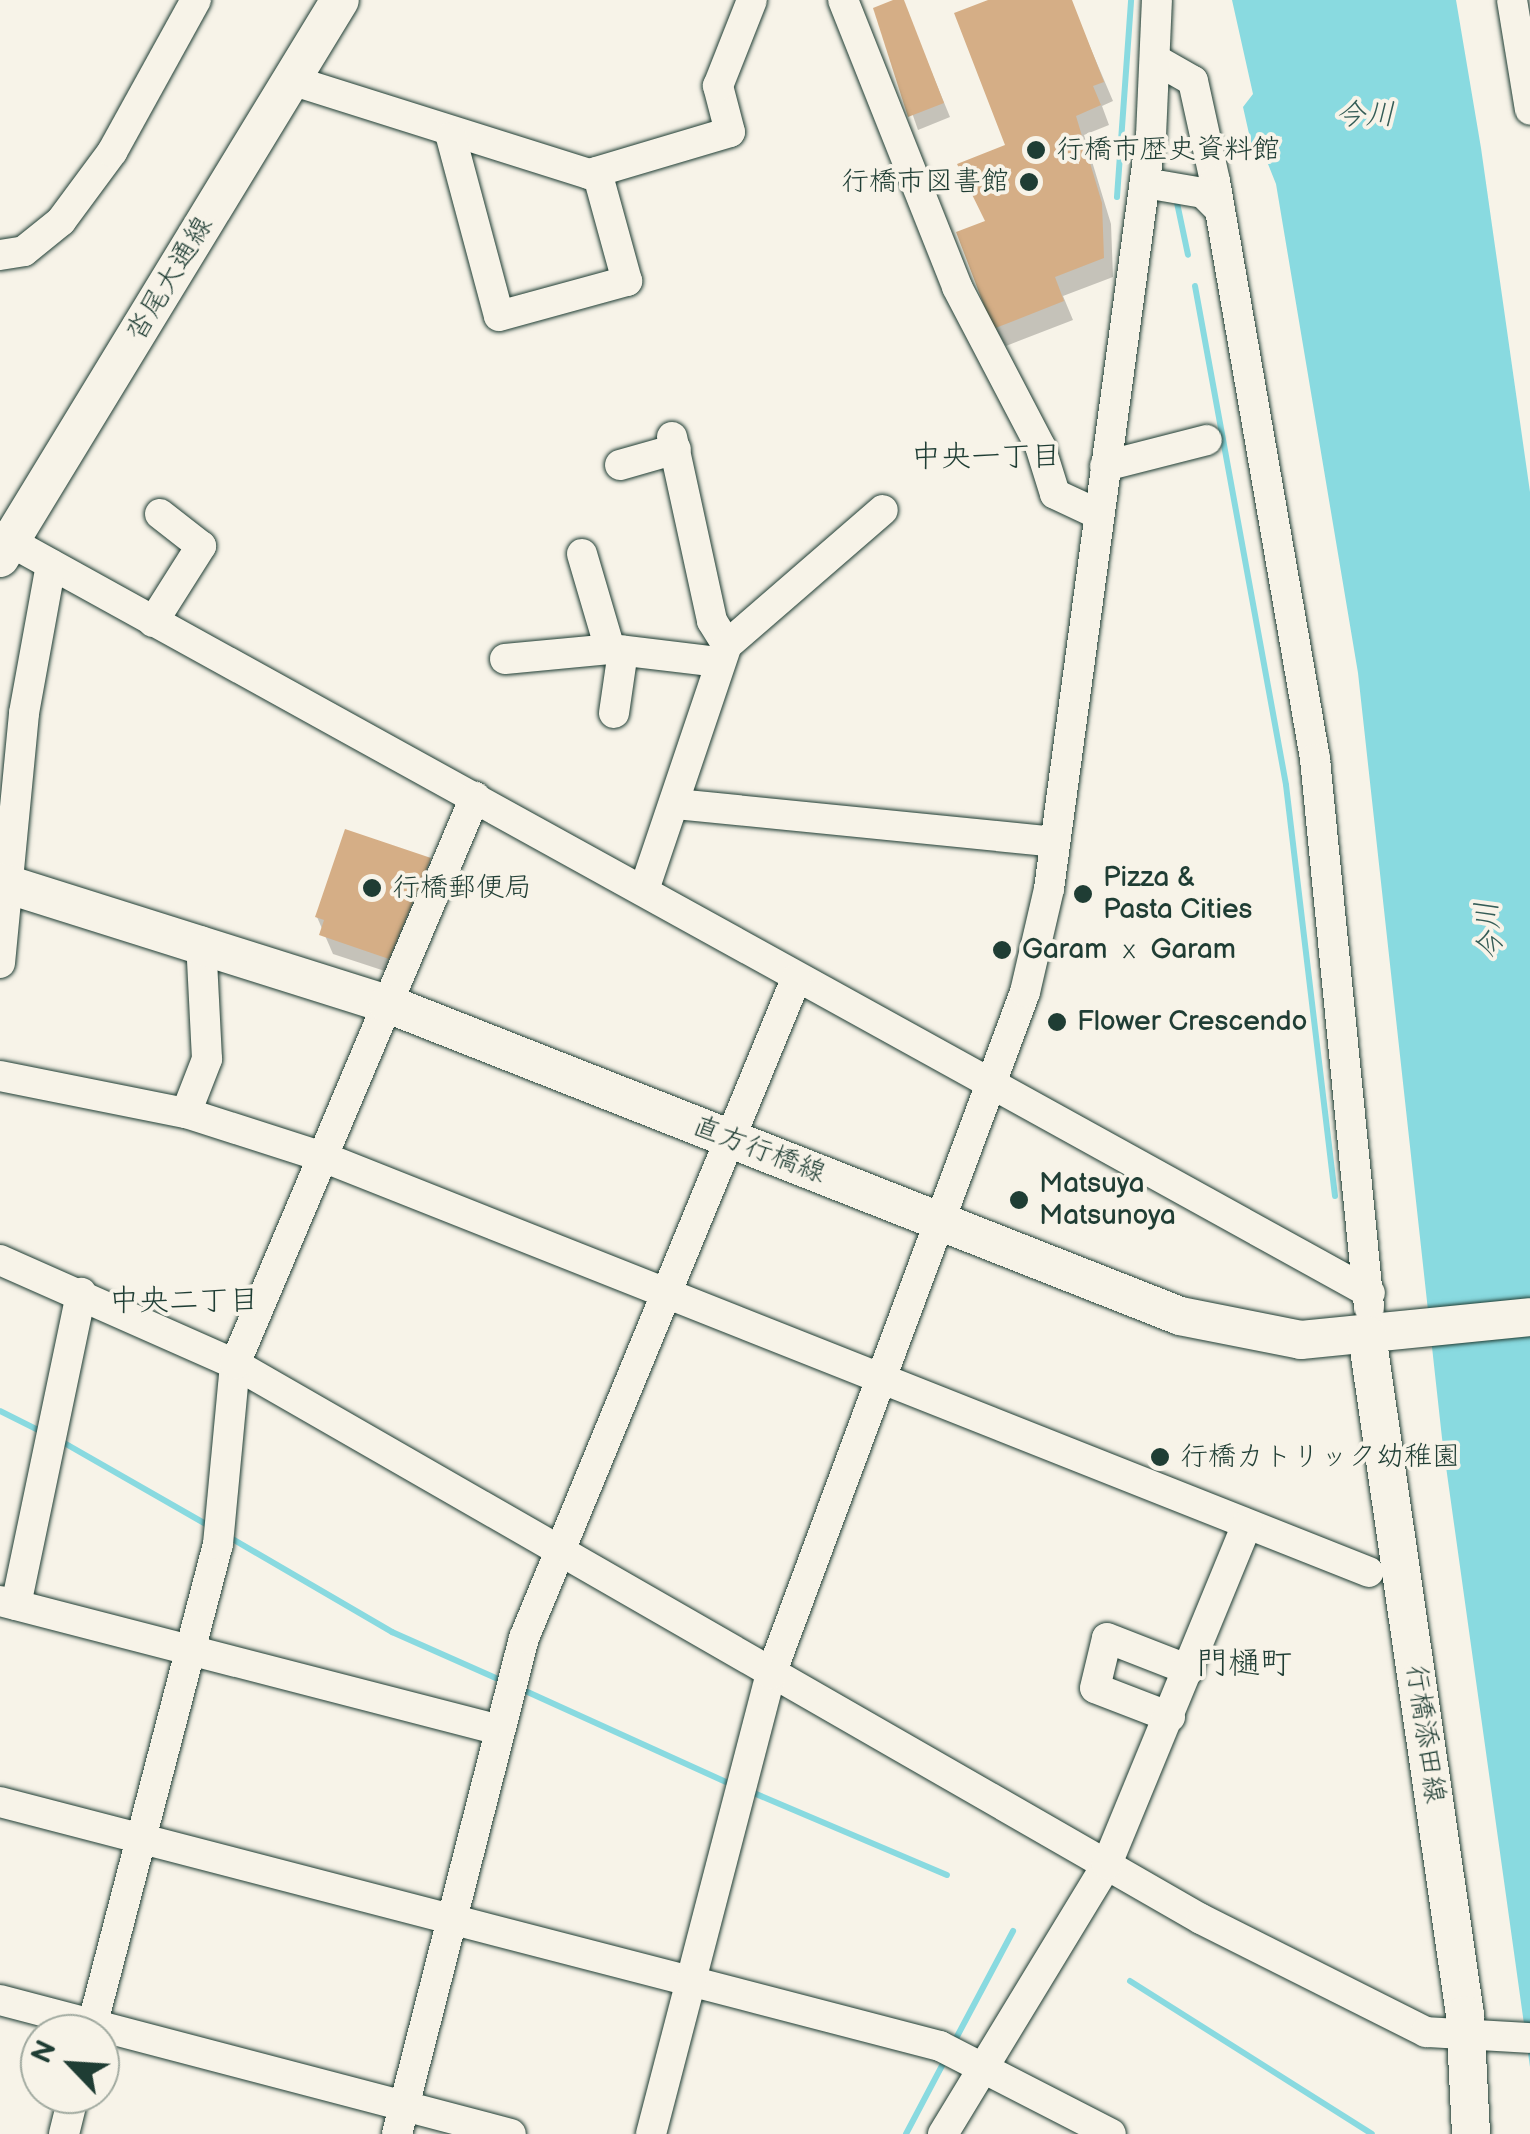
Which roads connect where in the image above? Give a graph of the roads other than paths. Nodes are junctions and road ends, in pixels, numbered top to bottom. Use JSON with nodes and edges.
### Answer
{"nodes":[{"id":1,"x":196,"y":0,"type":"edge"},
{"id":2,"x":340,"y":0,"type":"edge"},
{"id":3,"x":752,"y":0,"type":"edge"},
{"id":4,"x":843,"y":0,"type":"edge"},
{"id":5,"x":1157,"y":0,"type":"edge"},
{"id":6,"x":1512,"y":0,"type":"edge"},
{"id":7,"x":1158,"y":61,"type":"junction"},
{"id":8,"x":291,"y":80,"type":"junction"},
{"id":9,"x":1530,"y":110,"type":"edge"},
{"id":10,"x":451,"y":137,"type":"junction"},
{"id":11,"x":596,"y":172,"type":"junction"},
{"id":12,"x":1145,"y":184,"type":"junction"},
{"id":13,"x":1220,"y":210,"type":"junction"},
{"id":14,"x":0,"y":255,"type":"edge"},
{"id":15,"x":1208,"y":440,"type":"dead end"},
{"id":16,"x":620,"y":464,"type":"dead end"},
{"id":17,"x":1105,"y":466,"type":"junction"},
{"id":18,"x":883,"y":510,"type":"dead end"},
{"id":19,"x":160,"y":514,"type":"dead end"},
{"id":20,"x":1098,"y":514,"type":"junction"},
{"id":21,"x":3,"y":545,"type":"edge"},
{"id":22,"x":582,"y":554,"type":"dead end"},
{"id":23,"x":51,"y":564,"type":"junction"},
{"id":24,"x":152,"y":622,"type":"junction"},
{"id":25,"x":616,"y":650,"type":"junction"},
{"id":26,"x":722,"y":653,"type":"junction"},
{"id":27,"x":505,"y":659,"type":"dead end"},
{"id":28,"x":614,"y":714,"type":"dead end"},
{"id":29,"x":475,"y":797,"type":"junction"},
{"id":30,"x":676,"y":804,"type":"junction"},
{"id":31,"x":1055,"y":842,"type":"junction"},
{"id":32,"x":4,"y":883,"type":"edge"},
{"id":33,"x":645,"y":887,"type":"junction"},
{"id":34,"x":202,"y":941,"type":"junction"},
{"id":35,"x":0,"y":962,"type":"edge"},
{"id":36,"x":796,"y":979,"type":"junction"},
{"id":37,"x":388,"y":1004,"type":"junction"},
{"id":38,"x":0,"y":1076,"type":"edge"},
{"id":39,"x":992,"y":1089,"type":"junction"},
{"id":40,"x":186,"y":1113,"type":"junction"},
{"id":41,"x":728,"y":1138,"type":"junction"},
{"id":42,"x":323,"y":1157,"type":"junction"},
{"id":43,"x":940,"y":1221,"type":"junction"},
{"id":44,"x":0,"y":1260,"type":"edge"},
{"id":45,"x":669,"y":1291,"type":"junction"},
{"id":46,"x":82,"y":1293,"type":"junction"},
{"id":47,"x":1370,"y":1294,"type":"junction"},
{"id":48,"x":1530,"y":1317,"type":"edge"},
{"id":49,"x":1380,"y":1334,"type":"junction"},
{"id":50,"x":234,"y":1364,"type":"junction"},
{"id":51,"x":879,"y":1378,"type":"junction"},
{"id":52,"x":1247,"y":1525,"type":"junction"},
{"id":53,"x":564,"y":1552,"type":"junction"},
{"id":54,"x":1369,"y":1572,"type":"dead end"},
{"id":55,"x":8,"y":1603,"type":"edge"},
{"id":56,"x":190,"y":1650,"type":"junction"},
{"id":57,"x":1189,"y":1670,"type":"junction"},
{"id":58,"x":771,"y":1674,"type":"junction"},
{"id":59,"x":1170,"y":1717,"type":"junction"},
{"id":60,"x":500,"y":1730,"type":"junction"},
{"id":61,"x":0,"y":1802,"type":"edge"},
{"id":62,"x":142,"y":1838,"type":"junction"},
{"id":63,"x":1107,"y":1864,"type":"junction"},
{"id":64,"x":454,"y":1919,"type":"junction"},
{"id":65,"x":691,"y":1980,"type":"junction"},
{"id":66,"x":0,"y":2000,"type":"edge"},
{"id":67,"x":44,"y":2014,"type":"edge"},
{"id":68,"x":95,"y":2014,"type":"edge"},
{"id":69,"x":120,"y":2038,"type":"edge"},
{"id":70,"x":1498,"y":2038,"type":"edge"},
{"id":71,"x":982,"y":2066,"type":"junction"},
{"id":72,"x":401,"y":2120,"type":"edge"},
{"id":73,"x":510,"y":2134,"type":"edge"},
{"id":74,"x":651,"y":2134,"type":"edge"},
{"id":75,"x":944,"y":2134,"type":"edge"},
{"id":76,"x":1110,"y":2134,"type":"edge"},
{"id":77,"x":1471,"y":2134,"type":"edge"}],
"edges":[{"from":1,"to":14,"type":"street"},
{"from":2,"to":8,"type":"main road","name":"沓尾大通線"},
{"from":3,"to":11,"type":"street"},
{"from":4,"to":20,"type":"street"},
{"from":5,"to":7,"type":"street"},
{"from":6,"to":9,"type":"street"},
{"from":7,"to":12,"type":"street"},
{"from":7,"to":13,"type":"street"},
{"from":8,"to":10,"type":"street"},
{"from":8,"to":21,"type":"main road","name":"沓尾大通線"},
{"from":10,"to":11,"type":"street"},
{"from":10,"to":11,"type":"street"},
{"from":12,"to":13,"type":"street"},
{"from":12,"to":17,"type":"street"},
{"from":13,"to":47,"type":"street"},
{"from":15,"to":17,"type":"street"},
{"from":16,"to":26,"type":"street"},
{"from":17,"to":20,"type":"street"},
{"from":18,"to":26,"type":"street"},
{"from":19,"to":24,"type":"street"},
{"from":20,"to":31,"type":"street"},
{"from":21,"to":23,"type":"street"},
{"from":22,"to":25,"type":"street"},
{"from":23,"to":24,"type":"street"},
{"from":23,"to":32,"type":"street"},
{"from":24,"to":29,"type":"street"},
{"from":25,"to":26,"type":"street"},
{"from":25,"to":27,"type":"street"},
{"from":25,"to":28,"type":"street"},
{"from":26,"to":30,"type":"street"},
{"from":29,"to":33,"type":"street"},
{"from":29,"to":37,"type":"street"},
{"from":30,"to":31,"type":"street"},
{"from":30,"to":33,"type":"street"},
{"from":31,"to":39,"type":"street"},
{"from":32,"to":34,"type":"main road","name":"直方行橋線"},
{"from":32,"to":35,"type":"street"},
{"from":33,"to":36,"type":"street"},
{"from":34,"to":37,"type":"main road","name":"直方行橋線"},
{"from":34,"to":40,"type":"street"},
{"from":36,"to":39,"type":"street"},
{"from":36,"to":41,"type":"street"},
{"from":37,"to":41,"type":"main road","name":"直方行橋線"},
{"from":37,"to":42,"type":"street"},
{"from":38,"to":40,"type":"street"},
{"from":39,"to":43,"type":"street"},
{"from":39,"to":47,"type":"street"},
{"from":40,"to":42,"type":"street"},
{"from":41,"to":43,"type":"main road","name":"直方行橋線"},
{"from":41,"to":45,"type":"street"},
{"from":42,"to":45,"type":"street"},
{"from":42,"to":50,"type":"street"},
{"from":43,"to":49,"type":"main road","name":"直方行橋線"},
{"from":43,"to":51,"type":"street"},
{"from":44,"to":46,"type":"street"},
{"from":45,"to":51,"type":"street"},
{"from":45,"to":53,"type":"street"},
{"from":46,"to":50,"type":"street"},
{"from":46,"to":55,"type":"street"},
{"from":47,"to":49,"type":"street"},
{"from":48,"to":49,"type":"main road","name":"直方行橋線"},
{"from":49,"to":70,"type":"main road","name":"行橋添田線"},
{"from":50,"to":53,"type":"street"},
{"from":50,"to":56,"type":"street"},
{"from":51,"to":52,"type":"street"},
{"from":51,"to":58,"type":"street"},
{"from":52,"to":54,"type":"street"},
{"from":52,"to":57,"type":"street"},
{"from":53,"to":58,"type":"street"},
{"from":53,"to":60,"type":"street"},
{"from":55,"to":56,"type":"street"},
{"from":56,"to":60,"type":"street"},
{"from":56,"to":62,"type":"street"},
{"from":57,"to":59,"type":"street"},
{"from":57,"to":59,"type":"street"},
{"from":58,"to":63,"type":"street"},
{"from":58,"to":65,"type":"street"},
{"from":59,"to":63,"type":"street"},
{"from":60,"to":64,"type":"street"},
{"from":61,"to":62,"type":"street"},
{"from":62,"to":64,"type":"street"},
{"from":62,"to":68,"type":"street"},
{"from":63,"to":70,"type":"street"},
{"from":63,"to":71,"type":"street"},
{"from":64,"to":65,"type":"street"},
{"from":64,"to":72,"type":"street"},
{"from":65,"to":71,"type":"street"},
{"from":65,"to":74,"type":"street"},
{"from":66,"to":67,"type":"street"},
{"from":69,"to":72,"type":"street"},
{"from":70,"to":77,"type":"main road","name":"行橋添田線"},
{"from":71,"to":75,"type":"street"},
{"from":71,"to":76,"type":"street"},
{"from":72,"to":73,"type":"street"}]}
